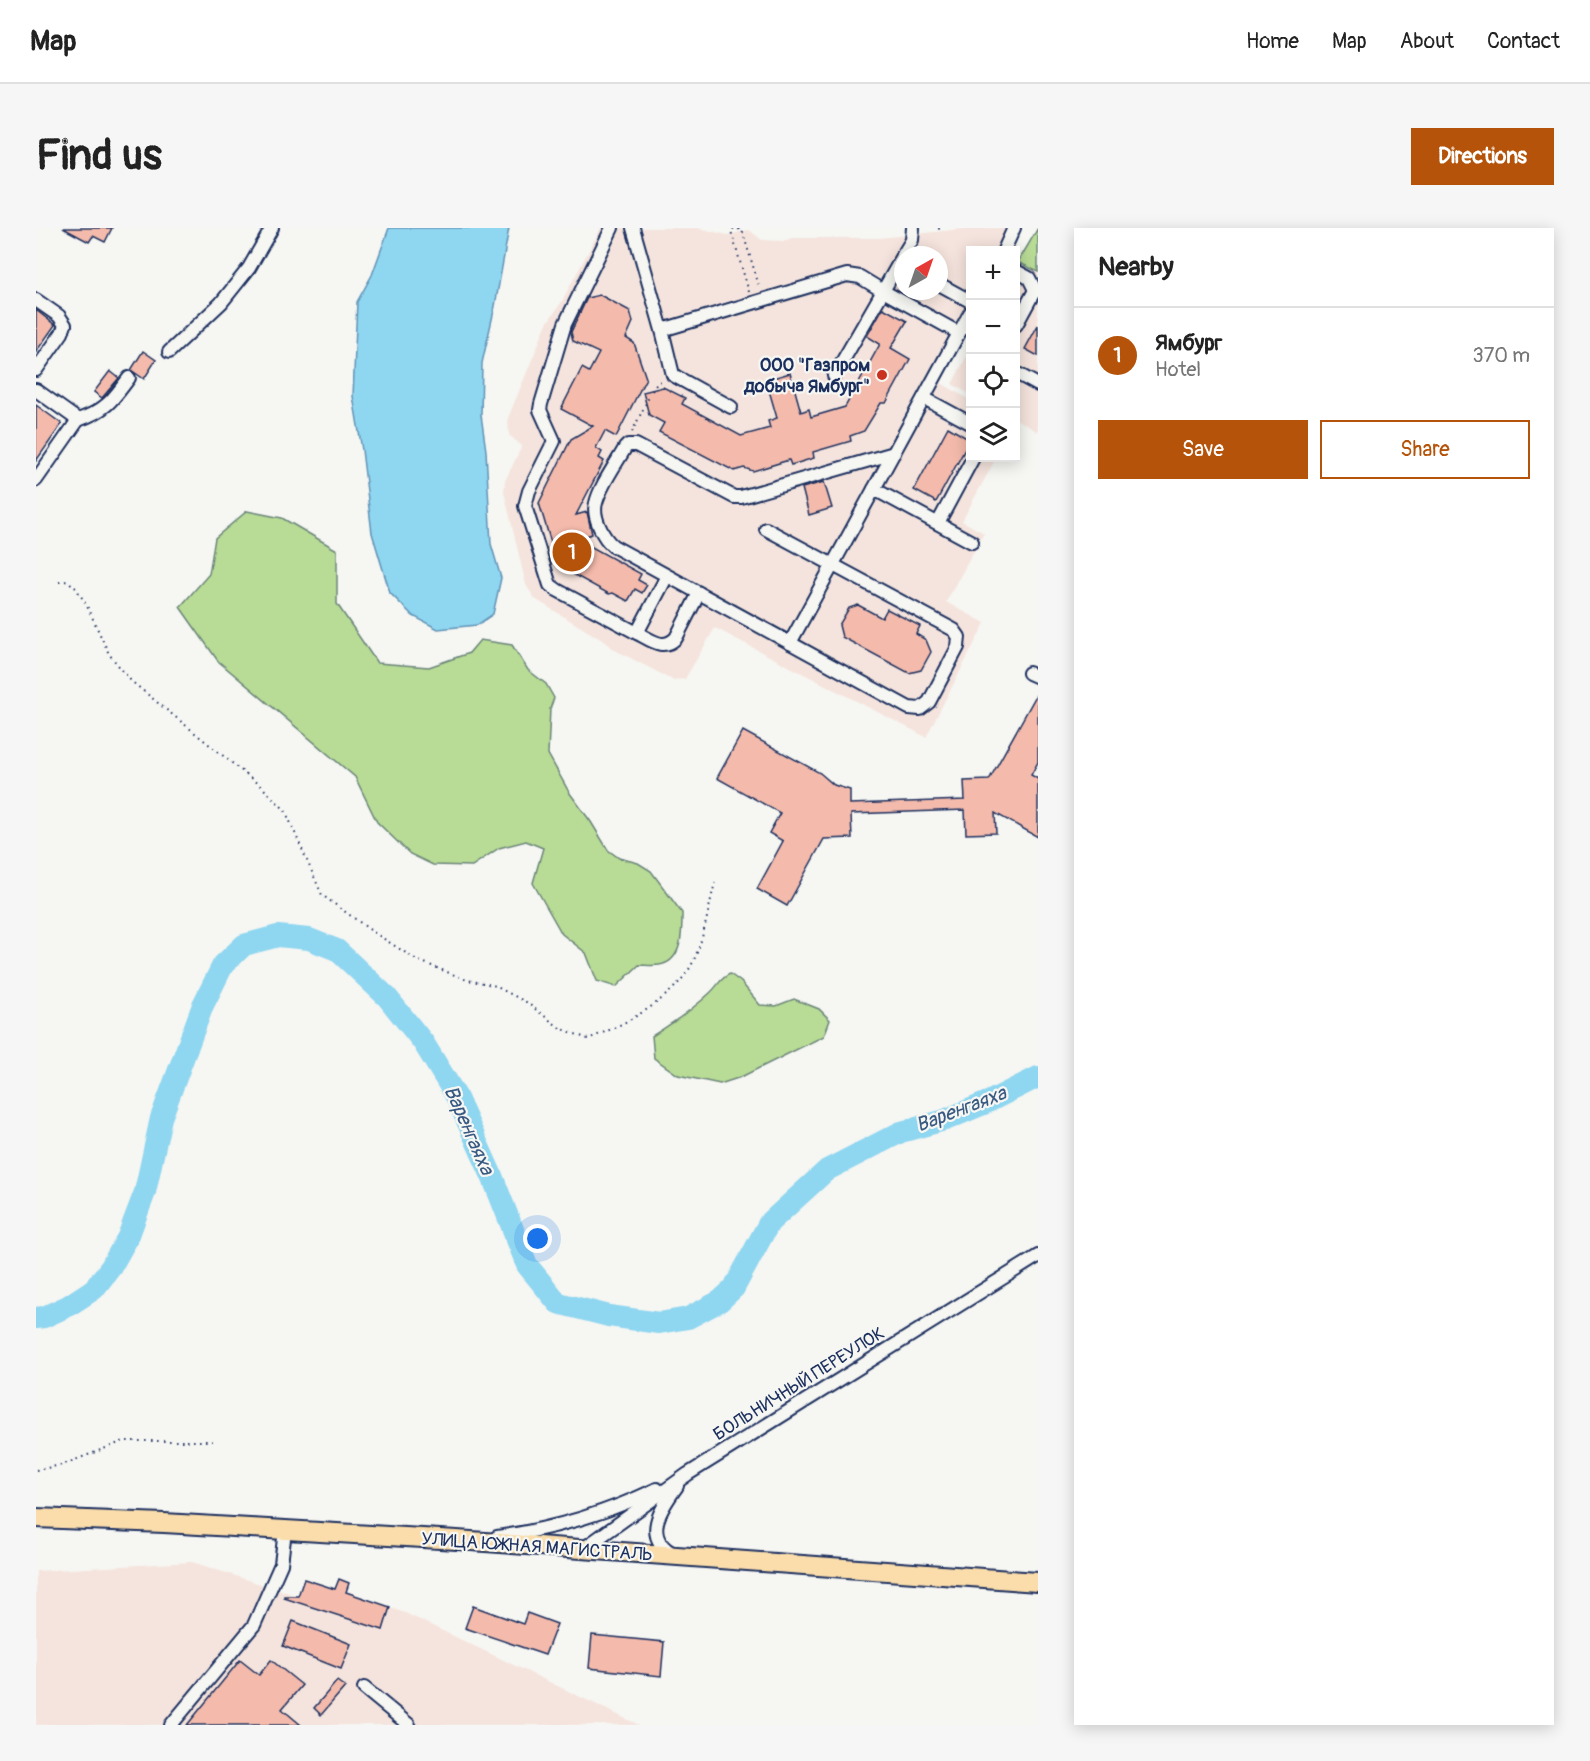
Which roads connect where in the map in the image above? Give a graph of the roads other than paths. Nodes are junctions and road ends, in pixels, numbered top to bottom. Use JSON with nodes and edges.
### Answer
{"nodes":[{"id":1,"x":272,"y":228,"type":"edge"},
{"id":2,"x":612,"y":228,"type":"edge"},
{"id":3,"x":633,"y":228,"type":"edge"},
{"id":4,"x":913,"y":228,"type":"edge"},
{"id":5,"x":1014,"y":228,"type":"edge"},
{"id":6,"x":909,"y":246,"type":"edge"},
{"id":7,"x":1006,"y":246,"type":"edge"},
{"id":8,"x":894,"y":272,"type":"edge"},
{"id":9,"x":1020,"y":273,"type":"edge"},
{"id":10,"x":948,"y":289,"type":"edge"},
{"id":11,"x":883,"y":291,"type":"junction"},
{"id":12,"x":1037,"y":291,"type":"edge"},
{"id":13,"x":36,"y":300,"type":"edge"},
{"id":14,"x":968,"y":300,"type":"edge"},
{"id":15,"x":1020,"y":319,"type":"edge"},
{"id":16,"x":966,"y":320,"type":"edge"},
{"id":17,"x":662,"y":330,"type":"junction"},
{"id":18,"x":959,"y":333,"type":"junction"},
{"id":19,"x":169,"y":352,"type":"dead end"},
{"id":20,"x":36,"y":370,"type":"edge"},
{"id":21,"x":1020,"y":375,"type":"edge"},
{"id":22,"x":834,"y":376,"type":"dead end"},
{"id":23,"x":129,"y":378,"type":"dead end"},
{"id":24,"x":1038,"y":385,"type":"edge"},
{"id":25,"x":36,"y":390,"type":"edge"},
{"id":26,"x":924,"y":398,"type":"junction"},
{"id":27,"x":731,"y":407,"type":"dead end"},
{"id":28,"x":78,"y":420,"type":"junction"},
{"id":29,"x":966,"y":421,"type":"edge"},
{"id":30,"x":894,"y":453,"type":"junction"},
{"id":31,"x":971,"y":462,"type":"edge"},
{"id":32,"x":36,"y":480,"type":"edge"},
{"id":33,"x":874,"y":489,"type":"junction"},
{"id":34,"x":938,"y":523,"type":"junction"},
{"id":35,"x":766,"y":529,"type":"dead end"},
{"id":36,"x":972,"y":542,"type":"dead end"},
{"id":37,"x":832,"y":565,"type":"junction"},
{"id":38,"x":667,"y":576,"type":"junction"},
{"id":39,"x":699,"y":593,"type":"junction"},
{"id":40,"x":637,"y":633,"type":"junction"},
{"id":41,"x":790,"y":643,"type":"junction"},
{"id":42,"x":1038,"y":1256,"type":"edge"},
{"id":43,"x":688,"y":1474,"type":"junction"},
{"id":44,"x":36,"y":1518,"type":"edge"},
{"id":45,"x":285,"y":1530,"type":"junction"},
{"id":46,"x":457,"y":1540,"type":"junction"},
{"id":47,"x":583,"y":1549,"type":"junction"},
{"id":48,"x":684,"y":1558,"type":"junction"},
{"id":49,"x":1038,"y":1582,"type":"edge"},
{"id":50,"x":364,"y":1688,"type":"dead end"},
{"id":51,"x":171,"y":1725,"type":"edge"},
{"id":52,"x":409,"y":1725,"type":"edge"}],
"edges":[{"from":1,"to":19,"type":"street"},
{"from":2,"to":40,"type":"street"},
{"from":3,"to":17,"type":"street"},
{"from":4,"to":6,"type":"street"},
{"from":5,"to":7,"type":"street"},
{"from":8,"to":11,"type":"street"},
{"from":9,"to":12,"type":"street"},
{"from":10,"to":14,"type":"street"},
{"from":11,"to":17,"type":"street"},
{"from":11,"to":18,"type":"street"},
{"from":11,"to":22,"type":"street"},
{"from":12,"to":15,"type":"street"},
{"from":13,"to":20,"type":"street"},
{"from":16,"to":18,"type":"street"},
{"from":17,"to":27,"type":"street"},
{"from":18,"to":26,"type":"street"},
{"from":21,"to":24,"type":"street"},
{"from":23,"to":28,"type":"street"},
{"from":25,"to":28,"type":"street"},
{"from":26,"to":29,"type":"street"},
{"from":26,"to":30,"type":"street"},
{"from":28,"to":32,"type":"street"},
{"from":30,"to":33,"type":"street"},
{"from":30,"to":38,"type":"street"},
{"from":31,"to":34,"type":"street"},
{"from":33,"to":34,"type":"street"},
{"from":33,"to":37,"type":"street"},
{"from":34,"to":36,"type":"street"},
{"from":35,"to":37,"type":"street"},
{"from":37,"to":41,"type":"street"},
{"from":37,"to":41,"type":"street"},
{"from":38,"to":39,"type":"street"},
{"from":38,"to":40,"type":"street"},
{"from":39,"to":40,"type":"street"},
{"from":39,"to":41,"type":"street"},
{"from":42,"to":43,"type":"street","name":"БОЛЬНИЧНЫЙ ПЕРЕУЛОК"},
{"from":43,"to":46,"type":"street"},
{"from":43,"to":47,"type":"street","name":"БОЛЬНИЧНЫЙ ПЕРЕУЛОК"},
{"from":43,"to":48,"type":"street"},
{"from":44,"to":45,"type":"highway","name":"УЛИЦА ЮЖНАЯ МАГИСТРАЛЬ"},
{"from":45,"to":46,"type":"highway","name":"УЛИЦА ЮЖНАЯ МАГИСТРАЛЬ"},
{"from":45,"to":51,"type":"street"},
{"from":46,"to":47,"type":"highway","name":"УЛИЦА ЮЖНАЯ МАГИСТРАЛЬ"},
{"from":47,"to":48,"type":"highway","name":"УЛИЦА ЮЖНАЯ МАГИСТРАЛЬ"},
{"from":48,"to":49,"type":"highway","name":"УЛИЦА ЮЖНАЯ МАГИСТРАЛЬ"},
{"from":50,"to":52,"type":"street"}]}
